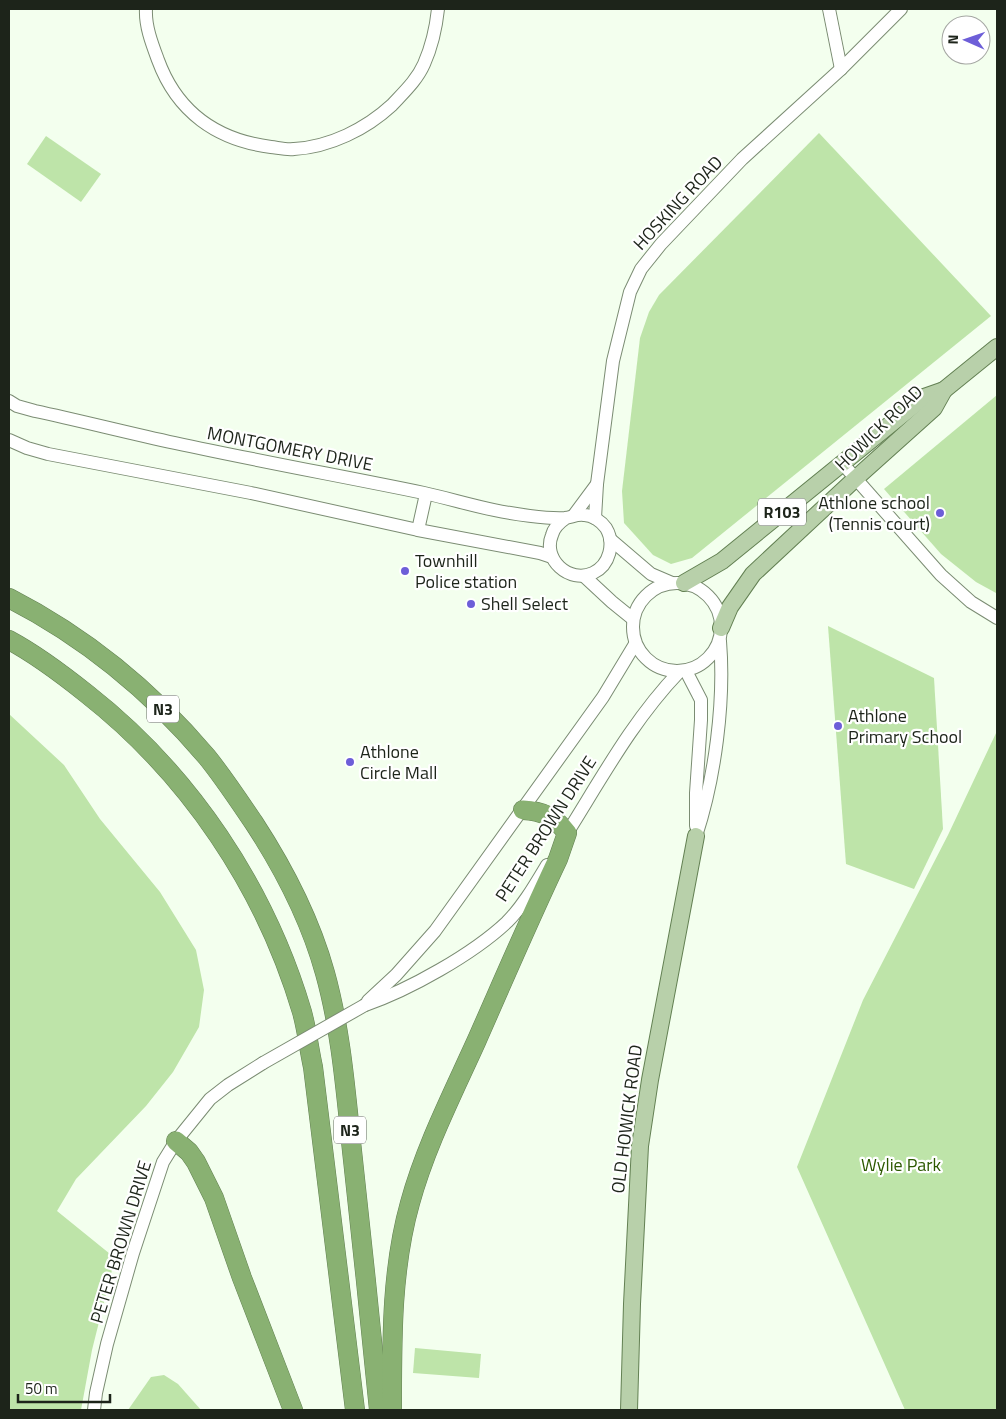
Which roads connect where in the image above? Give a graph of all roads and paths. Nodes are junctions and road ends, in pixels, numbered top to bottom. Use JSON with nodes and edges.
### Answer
{"nodes":[{"id":1,"x":146,"y":9,"type":"edge"},
{"id":2,"x":438,"y":9,"type":"edge"},
{"id":3,"x":829,"y":9,"type":"edge"},
{"id":4,"x":901,"y":9,"type":"edge"},
{"id":5,"x":840,"y":69,"type":"junction"},
{"id":6,"x":997,"y":346,"type":"edge"},
{"id":7,"x":944,"y":390,"type":"junction"},
{"id":8,"x":9,"y":401,"type":"edge"},
{"id":9,"x":9,"y":440,"type":"edge"},
{"id":10,"x":842,"y":463,"type":"junction"},
{"id":11,"x":855,"y":479,"type":"junction"},
{"id":12,"x":597,"y":484,"type":"junction"},
{"id":13,"x":426,"y":494,"type":"junction"},
{"id":14,"x":570,"y":516,"type":"junction"},
{"id":15,"x":595,"y":518,"type":"junction"},
{"id":16,"x":418,"y":530,"type":"junction"},
{"id":17,"x":610,"y":539,"type":"junction"},
{"id":18,"x":552,"y":557,"type":"junction"},
{"id":19,"x":584,"y":576,"type":"junction"},
{"id":20,"x":678,"y":583,"type":"junction"},
{"id":21,"x":9,"y":598,"type":"edge"},
{"id":22,"x":633,"y":618,"type":"junction"},
{"id":23,"x":997,"y":618,"type":"edge"},
{"id":24,"x":721,"y":633,"type":"junction"},
{"id":25,"x":9,"y":640,"type":"edge"},
{"id":26,"x":635,"y":644,"type":"junction"},
{"id":27,"x":683,"y":672,"type":"junction"},
{"id":28,"x":523,"y":810,"type":"junction"},
{"id":29,"x":567,"y":833,"type":"junction"},
{"id":30,"x":696,"y":836,"type":"junction"},
{"id":31,"x":365,"y":1005,"type":"junction"},
{"id":32,"x":176,"y":1141,"type":"junction"},
{"id":33,"x":94,"y":1410,"type":"edge"},
{"id":34,"x":293,"y":1410,"type":"edge"},
{"id":35,"x":355,"y":1410,"type":"edge"},
{"id":36,"x":379,"y":1410,"type":"edge"},
{"id":37,"x":392,"y":1410,"type":"edge"},
{"id":38,"x":629,"y":1410,"type":"edge"}],
"edges":[{"from":1,"to":2,"type":"street"},
{"from":3,"to":5,"type":"street"},
{"from":4,"to":5,"type":"street","name":"HOSKING ROAD"},
{"from":5,"to":12,"type":"street","name":"HOSKING ROAD"},
{"from":6,"to":7,"type":"main road","name":"HOWICK ROAD","number":"R103"},
{"from":7,"to":10,"type":"main road","name":"HOWICK ROAD","number":"R103"},
{"from":7,"to":11,"type":"main road","name":"HOWICK ROAD","number":"R103"},
{"from":8,"to":13,"type":"street","name":"MONTGOMERY DRIVE"},
{"from":9,"to":16,"type":"street"},
{"from":10,"to":11,"type":"street"},
{"from":10,"to":20,"type":"main road","name":"HOWICK ROAD","number":"R103"},
{"from":11,"to":23,"type":"street"},
{"from":11,"to":24,"type":"main road","name":"HOWICK ROAD","number":"R103"},
{"from":12,"to":14,"type":"street","name":"HOSKING ROAD"},
{"from":12,"to":15,"type":"street","name":"HOSKING ROAD"},
{"from":13,"to":14,"type":"street","name":"MONTGOMERY DRIVE"},
{"from":13,"to":16,"type":"street"},
{"from":14,"to":15,"type":"street"},
{"from":14,"to":18,"type":"street"},
{"from":15,"to":17,"type":"street"},
{"from":16,"to":18,"type":"street"},
{"from":17,"to":19,"type":"street"},
{"from":17,"to":20,"type":"street"},
{"from":18,"to":19,"type":"street"},
{"from":19,"to":22,"type":"street"},
{"from":20,"to":22,"type":"street","number":"R103"},
{"from":20,"to":24,"type":"street","number":"R103"},
{"from":21,"to":36,"type":"highway","number":"N3"},
{"from":22,"to":26,"type":"street"},
{"from":24,"to":27,"type":"street","number":"R103"},
{"from":24,"to":30,"type":"street","name":"OLD HOWICK ROAD","number":"R103"},
{"from":25,"to":35,"type":"highway","number":"N3"},
{"from":26,"to":27,"type":"street"},
{"from":26,"to":28,"type":"street","name":"PETER BROWN DRIVE"},
{"from":27,"to":29,"type":"street","name":"PETER BROWN DRIVE"},
{"from":27,"to":30,"type":"street","name":"OLD HOWICK ROAD","number":"R103"},
{"from":28,"to":29,"type":"highway"},
{"from":28,"to":31,"type":"street","name":"PETER BROWN DRIVE"},
{"from":29,"to":31,"type":"street","name":"PETER BROWN DRIVE"},
{"from":29,"to":37,"type":"highway"},
{"from":30,"to":38,"type":"main road","name":"OLD HOWICK ROAD","number":"R103"},
{"from":31,"to":32,"type":"street","name":"PETER BROWN DRIVE","bridge":true},
{"from":32,"to":33,"type":"street","name":"PETER BROWN DRIVE"},
{"from":32,"to":34,"type":"highway"}]}
